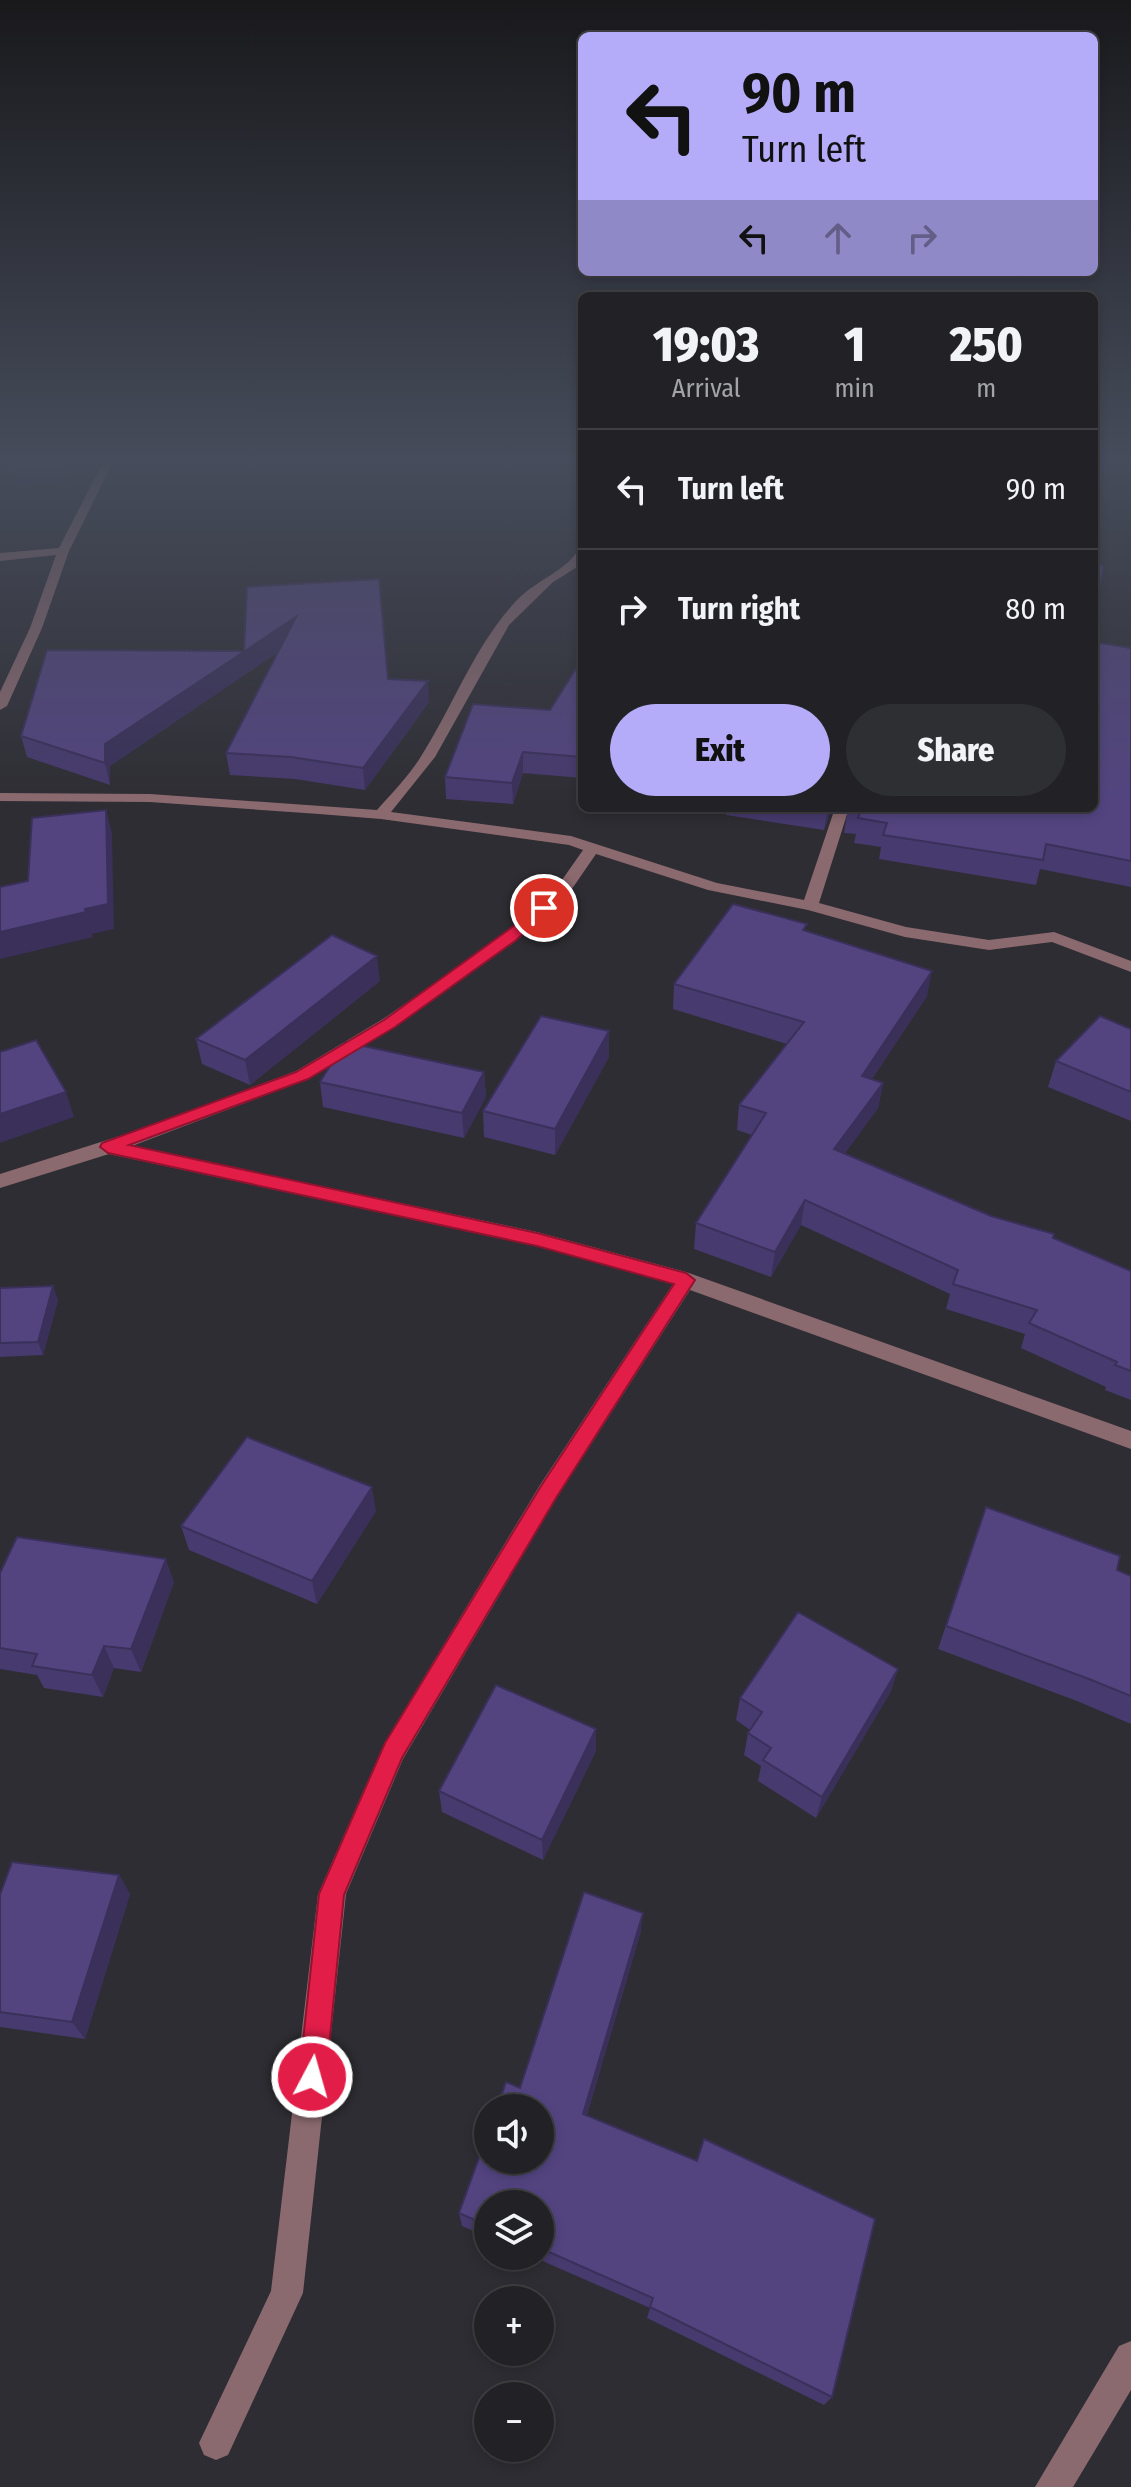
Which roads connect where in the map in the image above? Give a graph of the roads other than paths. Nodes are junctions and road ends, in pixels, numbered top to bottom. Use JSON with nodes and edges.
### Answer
{"nodes":[{"id":1,"x":55,"y":574,"type":"edge"},
{"id":2,"x":554,"y":574,"type":"edge"},
{"id":3,"x":0,"y":706,"type":"edge"},
{"id":4,"x":0,"y":797,"type":"edge"},
{"id":5,"x":841,"y":812,"type":"edge"},
{"id":6,"x":381,"y":815,"type":"junction"},
{"id":7,"x":592,"y":848,"type":"junction"},
{"id":8,"x":810,"y":906,"type":"junction"},
{"id":9,"x":1131,"y":967,"type":"edge"},
{"id":10,"x":108,"y":1147,"type":"junction"},
{"id":11,"x":0,"y":1181,"type":"edge"},
{"id":12,"x":686,"y":1280,"type":"junction"},
{"id":13,"x":1131,"y":1440,"type":"edge"},
{"id":14,"x":1131,"y":2358,"type":"edge"},
{"id":15,"x":216,"y":2443,"type":"dead end"},
{"id":16,"x":1053,"y":2487,"type":"edge"}],
"edges":[{"from":1,"to":3,"type":"street"},
{"from":2,"to":6,"type":"street"},
{"from":4,"to":6,"type":"street"},
{"from":5,"to":8,"type":"street"},
{"from":6,"to":7,"type":"street"},
{"from":7,"to":8,"type":"street"},
{"from":7,"to":10,"type":"street"},
{"from":8,"to":9,"type":"street"},
{"from":10,"to":11,"type":"street"},
{"from":10,"to":12,"type":"street"},
{"from":12,"to":13,"type":"street"},
{"from":12,"to":15,"type":"street"},
{"from":14,"to":16,"type":"street"}]}
